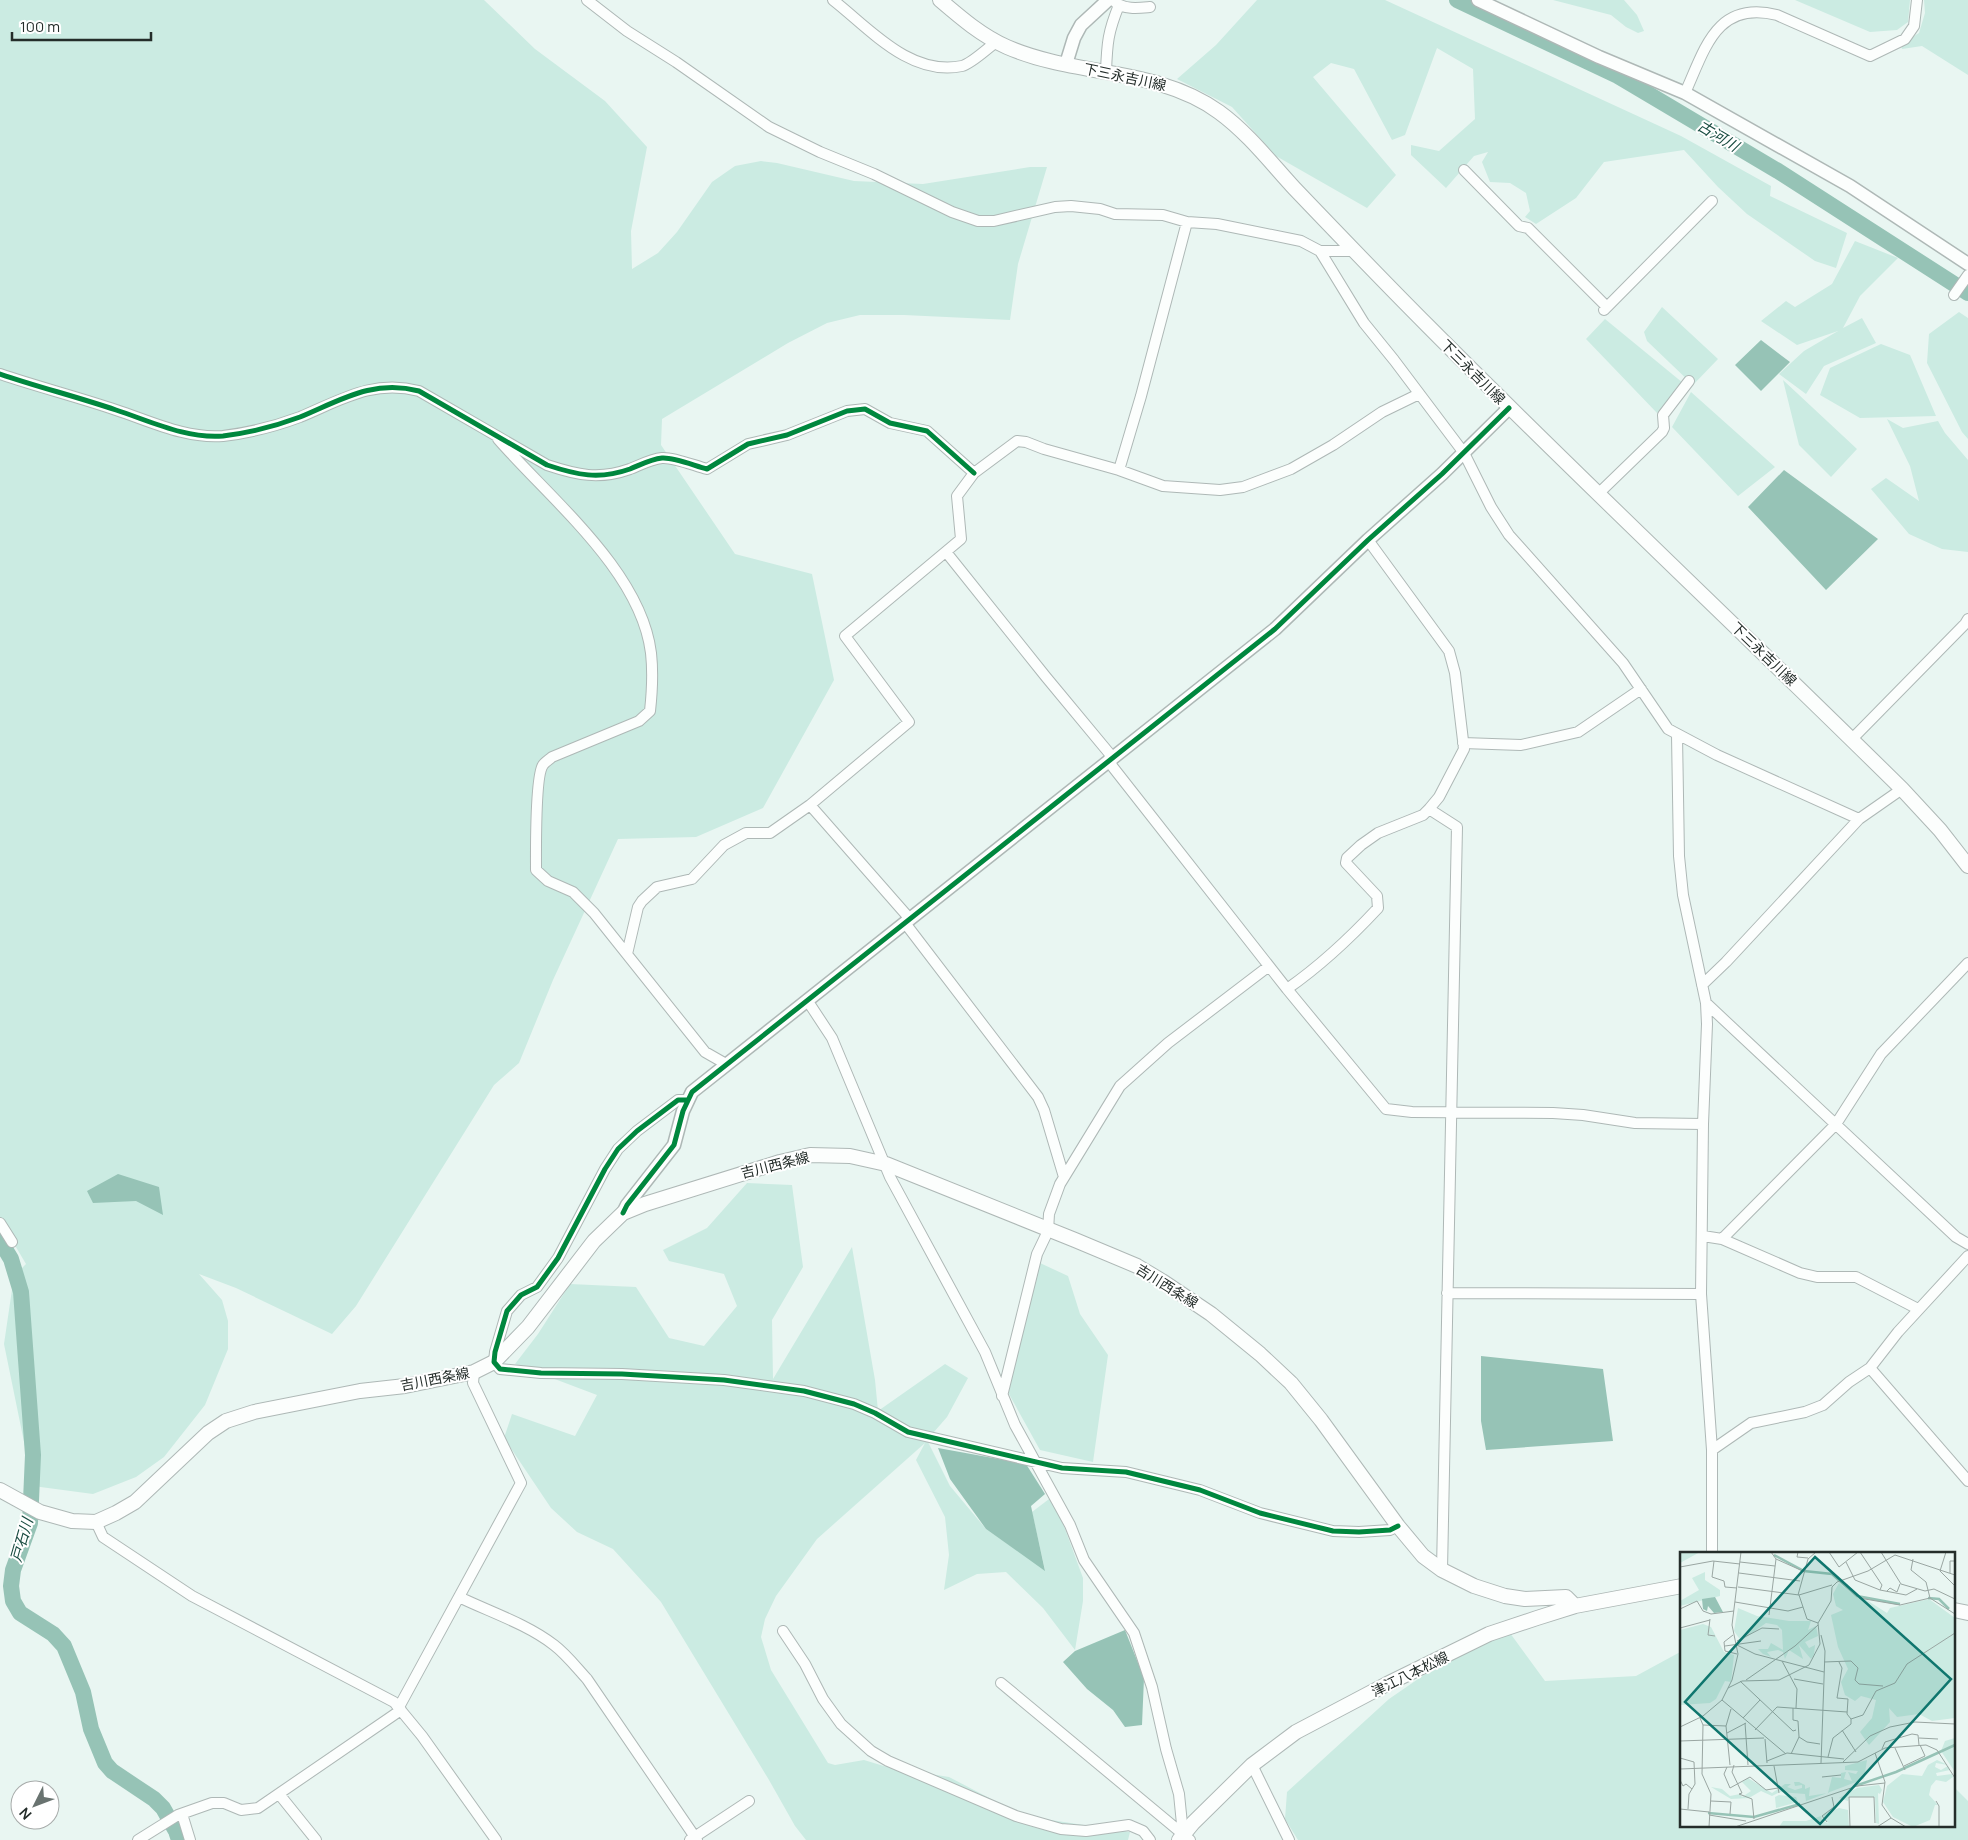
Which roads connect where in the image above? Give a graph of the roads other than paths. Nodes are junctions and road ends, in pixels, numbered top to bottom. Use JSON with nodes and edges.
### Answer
{"nodes":[{"id":1,"x":587,"y":0,"type":"edge"},
{"id":2,"x":833,"y":0,"type":"edge"},
{"id":3,"x":940,"y":0,"type":"edge"},
{"id":4,"x":1478,"y":0,"type":"edge"},
{"id":5,"x":1917,"y":0,"type":"edge"},
{"id":6,"x":1113,"y":2,"type":"edge"},
{"id":7,"x":1150,"y":7,"type":"dead end"},
{"id":8,"x":996,"y":42,"type":"junction"},
{"id":9,"x":1066,"y":64,"type":"junction"},
{"id":10,"x":1106,"y":72,"type":"junction"},
{"id":11,"x":1685,"y":93,"type":"junction"},
{"id":12,"x":1464,"y":170,"type":"dead end"},
{"id":13,"x":1712,"y":201,"type":"dead end"},
{"id":14,"x":1187,"y":222,"type":"junction"},
{"id":15,"x":1320,"y":250,"type":"junction"},
{"id":16,"x":1353,"y":251,"type":"junction"},
{"id":17,"x":1968,"y":264,"type":"edge"},
{"id":18,"x":1968,"y":275,"type":"edge"},
{"id":19,"x":1954,"y":295,"type":"dead end"},
{"id":20,"x":0,"y":374,"type":"edge"},
{"id":21,"x":1689,"y":382,"type":"dead end"},
{"id":22,"x":1419,"y":394,"type":"junction"},
{"id":23,"x":1509,"y":408,"type":"junction"},
{"id":24,"x":493,"y":432,"type":"junction"},
{"id":25,"x":1464,"y":452,"type":"junction"},
{"id":26,"x":1119,"y":470,"type":"junction"},
{"id":27,"x":974,"y":473,"type":"junction"},
{"id":28,"x":1598,"y":494,"type":"junction"},
{"id":29,"x":1368,"y":540,"type":"junction"},
{"id":30,"x":946,"y":552,"type":"junction"},
{"id":31,"x":1968,"y":618,"type":"edge"},
{"id":32,"x":1641,"y":689,"type":"junction"},
{"id":33,"x":1677,"y":735,"type":"junction"},
{"id":34,"x":1852,"y":739,"type":"junction"},
{"id":35,"x":1464,"y":743,"type":"junction"},
{"id":36,"x":1111,"y":759,"type":"junction"},
{"id":37,"x":1902,"y":789,"type":"junction"},
{"id":38,"x":810,"y":804,"type":"junction"},
{"id":39,"x":1429,"y":809,"type":"junction"},
{"id":40,"x":1859,"y":819,"type":"junction"},
{"id":41,"x":1968,"y":866,"type":"edge"},
{"id":42,"x":908,"y":921,"type":"junction"},
{"id":43,"x":627,"y":954,"type":"junction"},
{"id":44,"x":1968,"y":963,"type":"edge"},
{"id":45,"x":1269,"y":966,"type":"junction"},
{"id":46,"x":1702,"y":985,"type":"junction"},
{"id":47,"x":1287,"y":988,"type":"junction"},
{"id":48,"x":807,"y":1000,"type":"junction"},
{"id":49,"x":1706,"y":1003,"type":"junction"},
{"id":50,"x":726,"y":1064,"type":"junction"},
{"id":51,"x":687,"y":1100,"type":"junction"},
{"id":52,"x":1451,"y":1112,"type":"junction"},
{"id":53,"x":1703,"y":1124,"type":"junction"},
{"id":54,"x":1836,"y":1124,"type":"junction"},
{"id":55,"x":886,"y":1164,"type":"junction"},
{"id":56,"x":1064,"y":1177,"type":"junction"},
{"id":57,"x":623,"y":1213,"type":"junction"},
{"id":58,"x":0,"y":1223,"type":"edge"},
{"id":59,"x":1048,"y":1230,"type":"junction"},
{"id":60,"x":1703,"y":1236,"type":"junction"},
{"id":61,"x":1722,"y":1239,"type":"junction"},
{"id":62,"x":12,"y":1242,"type":"dead end"},
{"id":63,"x":1968,"y":1244,"type":"edge"},
{"id":64,"x":1968,"y":1256,"type":"edge"},
{"id":65,"x":1447,"y":1292,"type":"junction"},
{"id":66,"x":1701,"y":1294,"type":"junction"},
{"id":67,"x":1918,"y":1309,"type":"junction"},
{"id":68,"x":494,"y":1362,"type":"junction"},
{"id":69,"x":1870,"y":1368,"type":"junction"},
{"id":70,"x":474,"y":1372,"type":"junction"},
{"id":71,"x":1002,"y":1396,"type":"junction"},
{"id":72,"x":1712,"y":1450,"type":"junction"},
{"id":73,"x":1033,"y":1460,"type":"junction"},
{"id":74,"x":1968,"y":1481,"type":"edge"},
{"id":75,"x":0,"y":1490,"type":"edge"},
{"id":76,"x":96,"y":1522,"type":"junction"},
{"id":77,"x":1398,"y":1526,"type":"junction"},
{"id":78,"x":1712,"y":1552,"type":"edge"},
{"id":79,"x":1442,"y":1570,"type":"junction"},
{"id":80,"x":1680,"y":1586,"type":"edge"},
{"id":81,"x":459,"y":1597,"type":"junction"},
{"id":82,"x":1575,"y":1606,"type":"junction"},
{"id":83,"x":783,"y":1630,"type":"dead end"},
{"id":84,"x":1001,"y":1683,"type":"dead end"},
{"id":85,"x":400,"y":1709,"type":"junction"},
{"id":86,"x":1252,"y":1765,"type":"junction"},
{"id":87,"x":279,"y":1794,"type":"junction"},
{"id":88,"x":749,"y":1801,"type":"dead end"},
{"id":89,"x":180,"y":1814,"type":"junction"},
{"id":90,"x":1184,"y":1838,"type":"edge"},
{"id":91,"x":694,"y":1839,"type":"edge"},
{"id":92,"x":138,"y":1840,"type":"edge"},
{"id":93,"x":190,"y":1840,"type":"edge"},
{"id":94,"x":316,"y":1840,"type":"edge"},
{"id":95,"x":496,"y":1840,"type":"edge"},
{"id":96,"x":1150,"y":1840,"type":"edge"},
{"id":97,"x":1288,"y":1840,"type":"edge"}],
"edges":[{"from":1,"to":14,"type":"street"},
{"from":2,"to":8,"type":"street"},
{"from":3,"to":8,"type":"main road","name":"下三永吉川線"},
{"from":4,"to":11,"type":"street"},
{"from":5,"to":11,"type":"street"},
{"from":6,"to":7,"type":"street"},
{"from":6,"to":9,"type":"street"},
{"from":6,"to":10,"type":"street"},
{"from":8,"to":9,"type":"main road","name":"下三永吉川線"},
{"from":9,"to":10,"type":"main road","name":"下三永吉川線"},
{"from":10,"to":16,"type":"main road","name":"下三永吉川線"},
{"from":11,"to":17,"type":"street"},
{"from":12,"to":13,"type":"street"},
{"from":14,"to":15,"type":"street"},
{"from":14,"to":26,"type":"street"},
{"from":15,"to":16,"type":"street"},
{"from":15,"to":22,"type":"street"},
{"from":16,"to":23,"type":"main road","name":"下三永吉川線"},
{"from":18,"to":19,"type":"street"},
{"from":20,"to":24,"type":"street"},
{"from":21,"to":28,"type":"street"},
{"from":22,"to":25,"type":"street"},
{"from":22,"to":26,"type":"street"},
{"from":23,"to":25,"type":"street"},
{"from":23,"to":28,"type":"main road","name":"下三永吉川線"},
{"from":24,"to":27,"type":"street"},
{"from":24,"to":43,"type":"street"},
{"from":25,"to":29,"type":"street"},
{"from":25,"to":32,"type":"street"},
{"from":26,"to":27,"type":"street"},
{"from":27,"to":30,"type":"street"},
{"from":28,"to":34,"type":"main road","name":"下三永吉川線"},
{"from":29,"to":35,"type":"street"},
{"from":29,"to":36,"type":"street"},
{"from":30,"to":36,"type":"street"},
{"from":30,"to":38,"type":"street"},
{"from":31,"to":34,"type":"street"},
{"from":32,"to":33,"type":"street"},
{"from":32,"to":35,"type":"street"},
{"from":33,"to":40,"type":"street"},
{"from":33,"to":46,"type":"street"},
{"from":34,"to":37,"type":"main road","name":"下三永吉川線"},
{"from":35,"to":39,"type":"street"},
{"from":36,"to":42,"type":"street"},
{"from":36,"to":45,"type":"street"},
{"from":37,"to":40,"type":"street"},
{"from":37,"to":41,"type":"main road","name":"下三永吉川線"},
{"from":38,"to":42,"type":"street"},
{"from":38,"to":43,"type":"street"},
{"from":39,"to":47,"type":"street"},
{"from":39,"to":52,"type":"street"},
{"from":40,"to":46,"type":"street"},
{"from":42,"to":48,"type":"street"},
{"from":42,"to":56,"type":"street"},
{"from":43,"to":50,"type":"street"},
{"from":44,"to":54,"type":"street"},
{"from":45,"to":47,"type":"street"},
{"from":45,"to":56,"type":"street"},
{"from":46,"to":49,"type":"street"},
{"from":47,"to":52,"type":"street"},
{"from":48,"to":50,"type":"street"},
{"from":48,"to":55,"type":"street"},
{"from":49,"to":53,"type":"street"},
{"from":49,"to":54,"type":"street"},
{"from":50,"to":51,"type":"street"},
{"from":51,"to":57,"type":"street"},
{"from":51,"to":68,"type":"street"},
{"from":52,"to":53,"type":"street"},
{"from":52,"to":65,"type":"street"},
{"from":53,"to":60,"type":"street"},
{"from":54,"to":61,"type":"street"},
{"from":54,"to":63,"type":"street"},
{"from":55,"to":57,"type":"main road","name":"吉川西条線"},
{"from":55,"to":59,"type":"main road","name":"吉川西条線"},
{"from":55,"to":71,"type":"street"},
{"from":56,"to":59,"type":"street"},
{"from":57,"to":68,"type":"main road","name":"吉川西条線"},
{"from":58,"to":62,"type":"street"},
{"from":59,"to":71,"type":"street"},
{"from":59,"to":77,"type":"main road","name":"吉川西条線"},
{"from":60,"to":61,"type":"street"},
{"from":60,"to":66,"type":"street"},
{"from":61,"to":67,"type":"street"},
{"from":64,"to":67,"type":"street"},
{"from":65,"to":66,"type":"street"},
{"from":65,"to":79,"type":"street"},
{"from":66,"to":72,"type":"street"},
{"from":67,"to":69,"type":"street"},
{"from":68,"to":70,"type":"main road","name":"吉川西条線"},
{"from":68,"to":73,"type":"street"},
{"from":69,"to":72,"type":"street"},
{"from":69,"to":74,"type":"street"},
{"from":70,"to":76,"type":"main road","name":"吉川西条線"},
{"from":70,"to":81,"type":"street"},
{"from":71,"to":73,"type":"street"},
{"from":72,"to":78,"type":"street"},
{"from":73,"to":77,"type":"street"},
{"from":73,"to":90,"type":"street"},
{"from":75,"to":76,"type":"main road","name":"吉川西条線"},
{"from":76,"to":85,"type":"street"},
{"from":77,"to":79,"type":"main road","name":"吉川西条線"},
{"from":79,"to":82,"type":"main road","name":"吉川西条線"},
{"from":80,"to":82,"type":"main road","name":"津江八本松線"},
{"from":81,"to":85,"type":"street"},
{"from":81,"to":91,"type":"street"},
{"from":82,"to":86,"type":"main road","name":"津江八本松線"},
{"from":83,"to":96,"type":"street"},
{"from":84,"to":90,"type":"street"},
{"from":85,"to":87,"type":"street"},
{"from":85,"to":95,"type":"street"},
{"from":86,"to":90,"type":"main road","name":"津江八本松線"},
{"from":86,"to":97,"type":"street"},
{"from":87,"to":89,"type":"street"},
{"from":87,"to":94,"type":"street"},
{"from":88,"to":91,"type":"street"},
{"from":89,"to":92,"type":"street"},
{"from":89,"to":93,"type":"street"}]}
